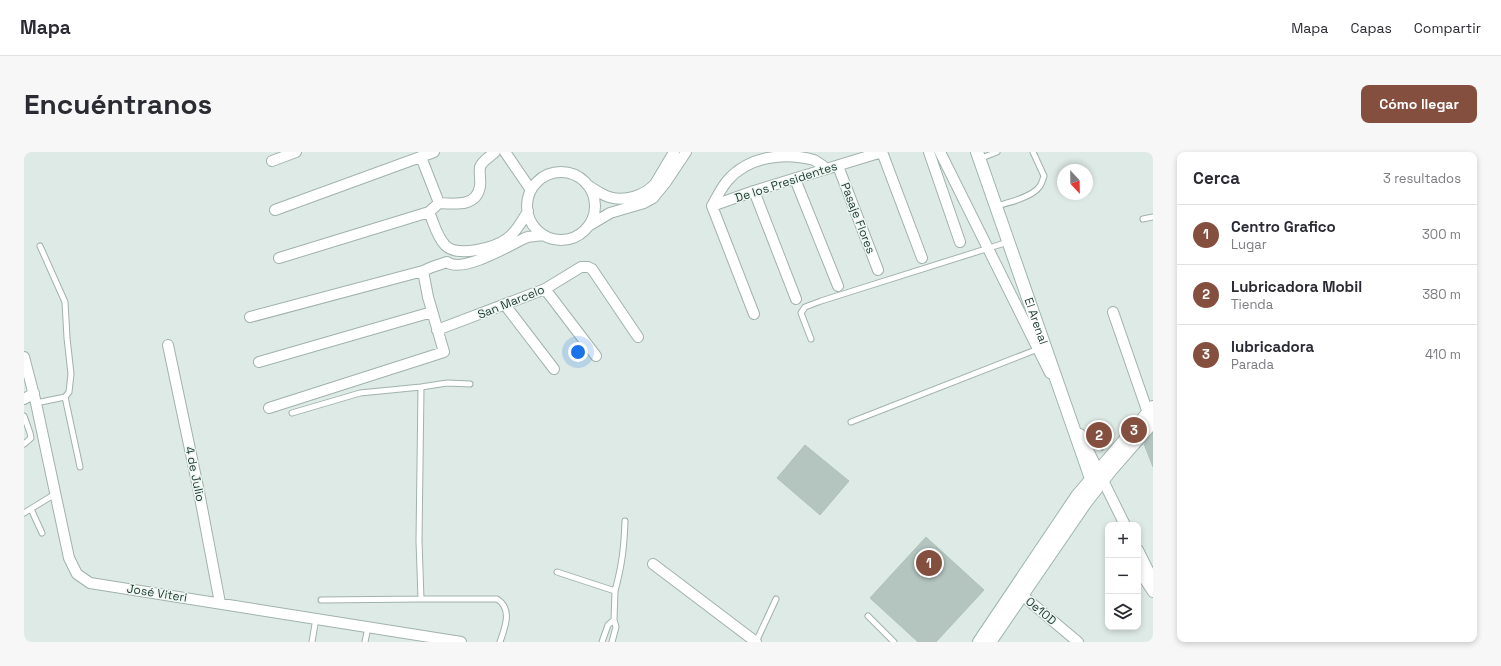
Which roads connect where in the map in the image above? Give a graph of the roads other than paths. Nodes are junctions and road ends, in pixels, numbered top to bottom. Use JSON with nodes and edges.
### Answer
{"nodes":[{"id":1,"x":296,"y":152,"type":"edge"},
{"id":2,"x":434,"y":152,"type":"edge"},
{"id":3,"x":496,"y":152,"type":"edge"},
{"id":4,"x":505,"y":152,"type":"edge"},
{"id":5,"x":882,"y":152,"type":"edge"},
{"id":6,"x":929,"y":152,"type":"edge"},
{"id":7,"x":940,"y":152,"type":"edge"},
{"id":8,"x":997,"y":152,"type":"edge"},
{"id":9,"x":1033,"y":152,"type":"edge"},
{"id":10,"x":678,"y":154,"type":"edge"},
{"id":11,"x":754,"y":156,"type":"edge"},
{"id":12,"x":978,"y":156,"type":"edge"},
{"id":13,"x":421,"y":157,"type":"junction"},
{"id":14,"x":272,"y":161,"type":"dead end"},
{"id":15,"x":838,"y":166,"type":"junction"},
{"id":16,"x":827,"y":169,"type":"junction"},
{"id":17,"x":795,"y":179,"type":"junction"},
{"id":18,"x":589,"y":186,"type":"junction"},
{"id":19,"x":532,"y":190,"type":"junction"},
{"id":20,"x":754,"y":191,"type":"junction"},
{"id":21,"x":439,"y":203,"type":"junction"},
{"id":22,"x":712,"y":206,"type":"junction"},
{"id":23,"x":996,"y":206,"type":"junction"},
{"id":24,"x":275,"y":210,"type":"dead end"},
{"id":25,"x":528,"y":211,"type":"junction"},
{"id":26,"x":429,"y":212,"type":"junction"},
{"id":27,"x":1153,"y":217,"type":"edge"},
{"id":28,"x":1144,"y":219,"type":"dead end"},
{"id":29,"x":590,"y":224,"type":"junction"},
{"id":30,"x":543,"y":235,"type":"junction"},
{"id":31,"x":960,"y":242,"type":"dead end"},
{"id":32,"x":1008,"y":242,"type":"junction"},
{"id":33,"x":40,"y":246,"type":"dead end"},
{"id":34,"x":451,"y":250,"type":"junction"},
{"id":35,"x":279,"y":258,"type":"dead end"},
{"id":36,"x":922,"y":258,"type":"dead end"},
{"id":37,"x":447,"y":262,"type":"junction"},
{"id":38,"x":878,"y":270,"type":"dead end"},
{"id":39,"x":423,"y":271,"type":"junction"},
{"id":40,"x":838,"y":286,"type":"dead end"},
{"id":41,"x":545,"y":289,"type":"junction"},
{"id":42,"x":796,"y":299,"type":"dead end"},
{"id":43,"x":505,"y":305,"type":"junction"},
{"id":44,"x":432,"y":312,"type":"junction"},
{"id":45,"x":1113,"y":312,"type":"dead end"},
{"id":46,"x":754,"y":314,"type":"dead end"},
{"id":47,"x":250,"y":317,"type":"dead end"},
{"id":48,"x":437,"y":330,"type":"junction"},
{"id":49,"x":638,"y":337,"type":"dead end"},
{"id":50,"x":811,"y":339,"type":"dead end"},
{"id":51,"x":168,"y":345,"type":"dead end"},
{"id":52,"x":1045,"y":347,"type":"junction"},
{"id":53,"x":596,"y":356,"type":"dead end"},
{"id":54,"x":24,"y":357,"type":"edge"},
{"id":55,"x":259,"y":362,"type":"dead end"},
{"id":56,"x":554,"y":368,"type":"dead end"},
{"id":57,"x":470,"y":384,"type":"dead end"},
{"id":58,"x":421,"y":387,"type":"junction"},
{"id":59,"x":65,"y":397,"type":"junction"},
{"id":60,"x":35,"y":398,"type":"junction"},
{"id":61,"x":24,"y":399,"type":"edge"},
{"id":62,"x":269,"y":408,"type":"dead end"},
{"id":63,"x":292,"y":413,"type":"dead end"},
{"id":64,"x":1151,"y":414,"type":"edge"},
{"id":65,"x":24,"y":416,"type":"edge"},
{"id":66,"x":851,"y":422,"type":"dead end"},
{"id":67,"x":24,"y":444,"type":"edge"},
{"id":68,"x":80,"y":468,"type":"dead end"},
{"id":69,"x":1093,"y":485,"type":"junction"},
{"id":70,"x":55,"y":494,"type":"junction"},
{"id":71,"x":31,"y":509,"type":"junction"},
{"id":72,"x":24,"y":513,"type":"edge"},
{"id":73,"x":625,"y":521,"type":"dead end"},
{"id":74,"x":1124,"y":522,"type":"edge"},
{"id":75,"x":42,"y":534,"type":"dead end"},
{"id":76,"x":1141,"y":556,"type":"edge"},
{"id":77,"x":653,"y":564,"type":"dead end"},
{"id":78,"x":557,"y":572,"type":"dead end"},
{"id":79,"x":1141,"y":574,"type":"edge"},
{"id":80,"x":1153,"y":580,"type":"edge"},
{"id":81,"x":614,"y":592,"type":"junction"},
{"id":82,"x":1153,"y":592,"type":"edge"},
{"id":83,"x":1022,"y":595,"type":"junction"},
{"id":84,"x":776,"y":598,"type":"dead end"},
{"id":85,"x":421,"y":599,"type":"junction"},
{"id":86,"x":321,"y":600,"type":"dead end"},
{"id":87,"x":220,"y":603,"type":"junction"},
{"id":88,"x":868,"y":616,"type":"dead end"},
{"id":89,"x":316,"y":618,"type":"junction"},
{"id":90,"x":614,"y":620,"type":"junction"},
{"id":91,"x":368,"y":627,"type":"junction"},
{"id":92,"x":312,"y":642,"type":"edge"},
{"id":93,"x":365,"y":642,"type":"edge"},
{"id":94,"x":461,"y":642,"type":"edge"},
{"id":95,"x":500,"y":642,"type":"edge"},
{"id":96,"x":602,"y":642,"type":"edge"},
{"id":97,"x":612,"y":642,"type":"edge"},
{"id":98,"x":756,"y":642,"type":"edge"},
{"id":99,"x":894,"y":642,"type":"edge"},
{"id":100,"x":980,"y":642,"type":"edge"},
{"id":101,"x":990,"y":642,"type":"edge"},
{"id":102,"x":1078,"y":642,"type":"edge"}],
"edges":[{"from":1,"to":14,"type":"street"},
{"from":2,"to":13,"type":"street"},
{"from":3,"to":21,"type":"street"},
{"from":4,"to":19,"type":"street"},
{"from":5,"to":15,"type":"street","name":"De los Presidentes"},
{"from":5,"to":36,"type":"street"},
{"from":6,"to":31,"type":"street"},
{"from":7,"to":74,"type":"street"},
{"from":8,"to":12,"type":"lane"},
{"from":9,"to":23,"type":"lane"},
{"from":10,"to":18,"type":"street"},
{"from":10,"to":29,"type":"street"},
{"from":11,"to":16,"type":"street"},
{"from":11,"to":22,"type":"street"},
{"from":12,"to":23,"type":"main road","name":"El Arenal"},
{"from":13,"to":21,"type":"street"},
{"from":13,"to":24,"type":"street"},
{"from":15,"to":16,"type":"street","name":"De los Presidentes"},
{"from":15,"to":38,"type":"street","name":"Pasaje Flores"},
{"from":16,"to":17,"type":"street","name":"De los Presidentes"},
{"from":17,"to":20,"type":"street","name":"De los Presidentes"},
{"from":17,"to":40,"type":"street"},
{"from":18,"to":19,"type":"street"},
{"from":18,"to":29,"type":"street"},
{"from":19,"to":25,"type":"street"},
{"from":20,"to":22,"type":"street","name":"De los Presidentes"},
{"from":20,"to":42,"type":"street"},
{"from":21,"to":26,"type":"street"},
{"from":22,"to":46,"type":"street"},
{"from":23,"to":32,"type":"main road","name":"El Arenal"},
{"from":25,"to":30,"type":"street"},
{"from":25,"to":34,"type":"street"},
{"from":26,"to":34,"type":"street"},
{"from":26,"to":35,"type":"street"},
{"from":27,"to":28,"type":"lane"},
{"from":29,"to":30,"type":"street"},
{"from":30,"to":37,"type":"street"},
{"from":32,"to":50,"type":"lane"},
{"from":32,"to":52,"type":"main road","name":"El Arenal"},
{"from":33,"to":59,"type":"lane"},
{"from":34,"to":37,"type":"street"},
{"from":37,"to":39,"type":"street"},
{"from":39,"to":44,"type":"street"},
{"from":39,"to":47,"type":"street"},
{"from":41,"to":43,"type":"street","name":"San Marcelo"},
{"from":41,"to":49,"type":"street","name":"San Marcelo"},
{"from":41,"to":53,"type":"street"},
{"from":43,"to":48,"type":"street","name":"San Marcelo"},
{"from":43,"to":56,"type":"street"},
{"from":44,"to":48,"type":"street"},
{"from":44,"to":55,"type":"street"},
{"from":45,"to":64,"type":"street"},
{"from":48,"to":62,"type":"street"},
{"from":51,"to":87,"type":"street","name":"4 de Julio"},
{"from":52,"to":66,"type":"lane"},
{"from":52,"to":69,"type":"main road","name":"El Arenal"},
{"from":54,"to":60,"type":"street","name":"José Viteri"},
{"from":57,"to":58,"type":"lane"},
{"from":58,"to":63,"type":"lane"},
{"from":58,"to":85,"type":"lane"},
{"from":59,"to":60,"type":"lane"},
{"from":59,"to":68,"type":"lane"},
{"from":60,"to":61,"type":"street"},
{"from":60,"to":70,"type":"street","name":"José Viteri"},
{"from":64,"to":69,"type":"main road"},
{"from":65,"to":67,"type":"lane"},
{"from":69,"to":83,"type":"main road"},
{"from":69,"to":100,"type":"main road"},
{"from":70,"to":71,"type":"lane"},
{"from":70,"to":87,"type":"street","name":"José Viteri"},
{"from":71,"to":72,"type":"lane"},
{"from":71,"to":75,"type":"lane"},
{"from":73,"to":81,"type":"lane"},
{"from":76,"to":80,"type":"street"},
{"from":77,"to":98,"type":"street"},
{"from":78,"to":81,"type":"lane"},
{"from":79,"to":82,"type":"street"},
{"from":81,"to":90,"type":"lane"},
{"from":83,"to":101,"type":"main road"},
{"from":83,"to":102,"type":"street","name":"Oe10D"},
{"from":84,"to":98,"type":"lane"},
{"from":85,"to":86,"type":"lane"},
{"from":85,"to":95,"type":"lane"},
{"from":87,"to":89,"type":"street","name":"José Viteri"},
{"from":88,"to":99,"type":"lane"},
{"from":89,"to":91,"type":"street","name":"José Viteri"},
{"from":89,"to":92,"type":"lane"},
{"from":90,"to":96,"type":"lane"},
{"from":90,"to":97,"type":"lane"},
{"from":91,"to":93,"type":"lane"},
{"from":91,"to":94,"type":"street","name":"José Viteri"}]}
